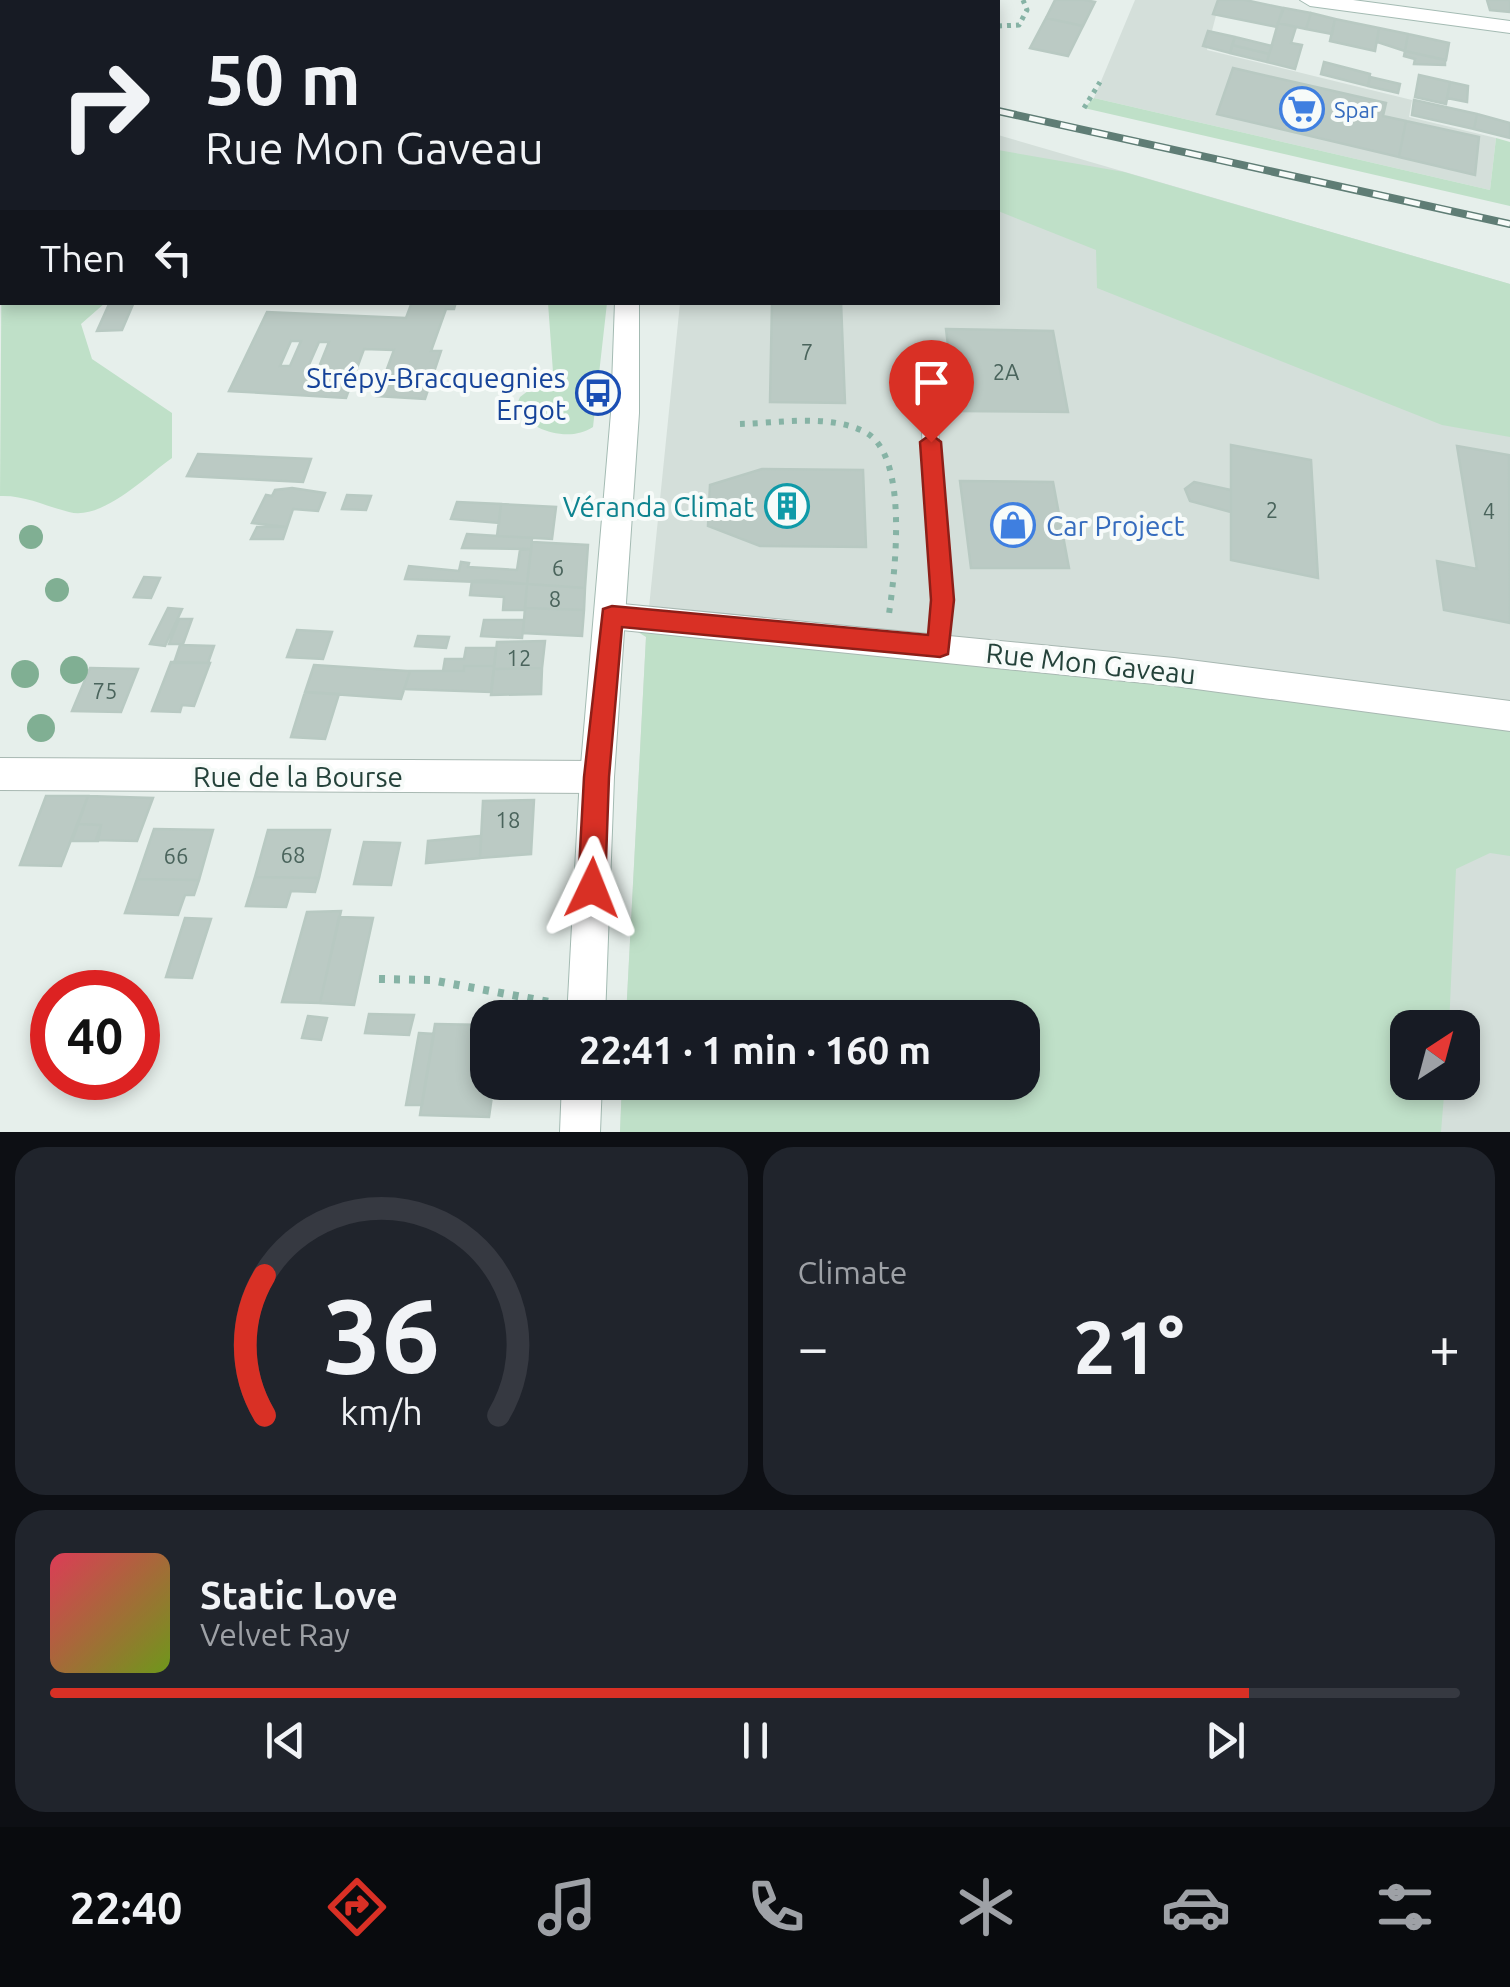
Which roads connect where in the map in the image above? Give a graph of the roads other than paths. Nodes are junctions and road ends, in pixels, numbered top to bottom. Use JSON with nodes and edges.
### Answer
{"nodes":[{"id":1,"x":1310,"y":0,"type":"edge"},
{"id":2,"x":1510,"y":26,"type":"edge"},
{"id":3,"x":627,"y":305,"type":"edge"},
{"id":4,"x":928,"y":402,"type":"dead end"},
{"id":5,"x":612,"y":616,"type":"junction"},
{"id":6,"x":940,"y":646,"type":"junction"},
{"id":7,"x":1510,"y":716,"type":"edge"},
{"id":8,"x":0,"y":774,"type":"edge"},
{"id":9,"x":596,"y":777,"type":"junction"},
{"id":10,"x":586,"y":1000,"type":"edge"},
{"id":11,"x":581,"y":1100,"type":"edge"},
{"id":12,"x":580,"y":1132,"type":"edge"}],
"edges":[{"from":1,"to":2,"type":"street"},
{"from":3,"to":5,"type":"street"},
{"from":4,"to":6,"type":"lane"},
{"from":5,"to":6,"type":"street","name":"Rue Mon Gaveau"},
{"from":5,"to":9,"type":"street"},
{"from":6,"to":7,"type":"street","name":"Rue Mon Gaveau"},
{"from":8,"to":9,"type":"street","name":"Rue de la Bourse"},
{"from":9,"to":10,"type":"street"},
{"from":11,"to":12,"type":"street"}]}
